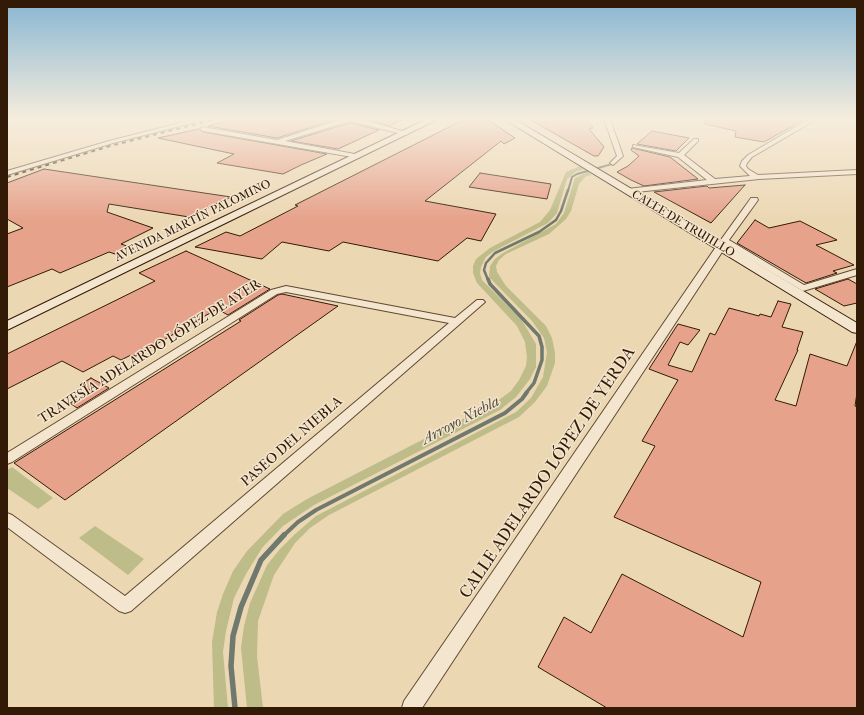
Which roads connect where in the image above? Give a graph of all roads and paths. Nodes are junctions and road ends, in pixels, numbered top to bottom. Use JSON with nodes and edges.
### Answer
{"nodes":[{"id":1,"x":76,"y":152,"type":"edge"},
{"id":2,"x":337,"y":152,"type":"edge"},
{"id":3,"x":366,"y":152,"type":"edge"},
{"id":4,"x":563,"y":152,"type":"edge"},
{"id":5,"x":619,"y":152,"type":"edge"},
{"id":6,"x":667,"y":152,"type":"edge"},
{"id":7,"x":683,"y":152,"type":"edge"},
{"id":8,"x":758,"y":152,"type":"edge"},
{"id":9,"x":680,"y":155,"type":"junction"},
{"id":10,"x":358,"y":156,"type":"junction"},
{"id":11,"x":613,"y":163,"type":"dead end"},
{"id":12,"x":857,"y":172,"type":"edge"},
{"id":13,"x":7,"y":173,"type":"edge"},
{"id":14,"x":756,"y":177,"type":"junction"},
{"id":15,"x":714,"y":182,"type":"junction"},
{"id":16,"x":627,"y":191,"type":"junction"},
{"id":17,"x":754,"y":200,"type":"dead end"},
{"id":18,"x":720,"y":248,"type":"junction"},
{"id":19,"x":857,"y":272,"type":"edge"},
{"id":20,"x":480,"y":302,"type":"dead end"},
{"id":21,"x":457,"y":322,"type":"junction"},
{"id":22,"x":7,"y":326,"type":"edge"},
{"id":23,"x":857,"y":329,"type":"edge"},
{"id":24,"x":7,"y":459,"type":"edge"},
{"id":25,"x":7,"y":519,"type":"edge"},
{"id":26,"x":411,"y":708,"type":"edge"}],
"edges":[{"from":1,"to":13,"type":"street"},
{"from":2,"to":10,"type":"street"},
{"from":3,"to":10,"type":"main road","name":"AVENIDA MARTÍN PALOMINO"},
{"from":4,"to":16,"type":"main road","name":"CALLE DE TRUJILLO"},
{"from":5,"to":11,"type":"street"},
{"from":6,"to":9,"type":"street"},
{"from":7,"to":9,"type":"street"},
{"from":8,"to":14,"type":"street"},
{"from":9,"to":15,"type":"street"},
{"from":10,"to":22,"type":"main road","name":"AVENIDA MARTÍN PALOMINO"},
{"from":12,"to":14,"type":"street"},
{"from":14,"to":15,"type":"street"},
{"from":15,"to":16,"type":"street"},
{"from":16,"to":18,"type":"main road","name":"CALLE DE TRUJILLO"},
{"from":17,"to":18,"type":"street","name":"CALLE ADELARDO LÓPEZ DE YERDA"},
{"from":18,"to":19,"type":"street"},
{"from":18,"to":23,"type":"main road","name":"CALLE DE TRUJILLO"},
{"from":18,"to":26,"type":"street","name":"CALLE ADELARDO LÓPEZ DE YERDA"},
{"from":20,"to":21,"type":"street","name":"PASEO DEL NIEBLA"},
{"from":21,"to":24,"type":"street","name":"TRAVESÍA ADELARDO LÓPEZ DE AYER"},
{"from":21,"to":25,"type":"street","name":"PASEO DEL NIEBLA"}]}
